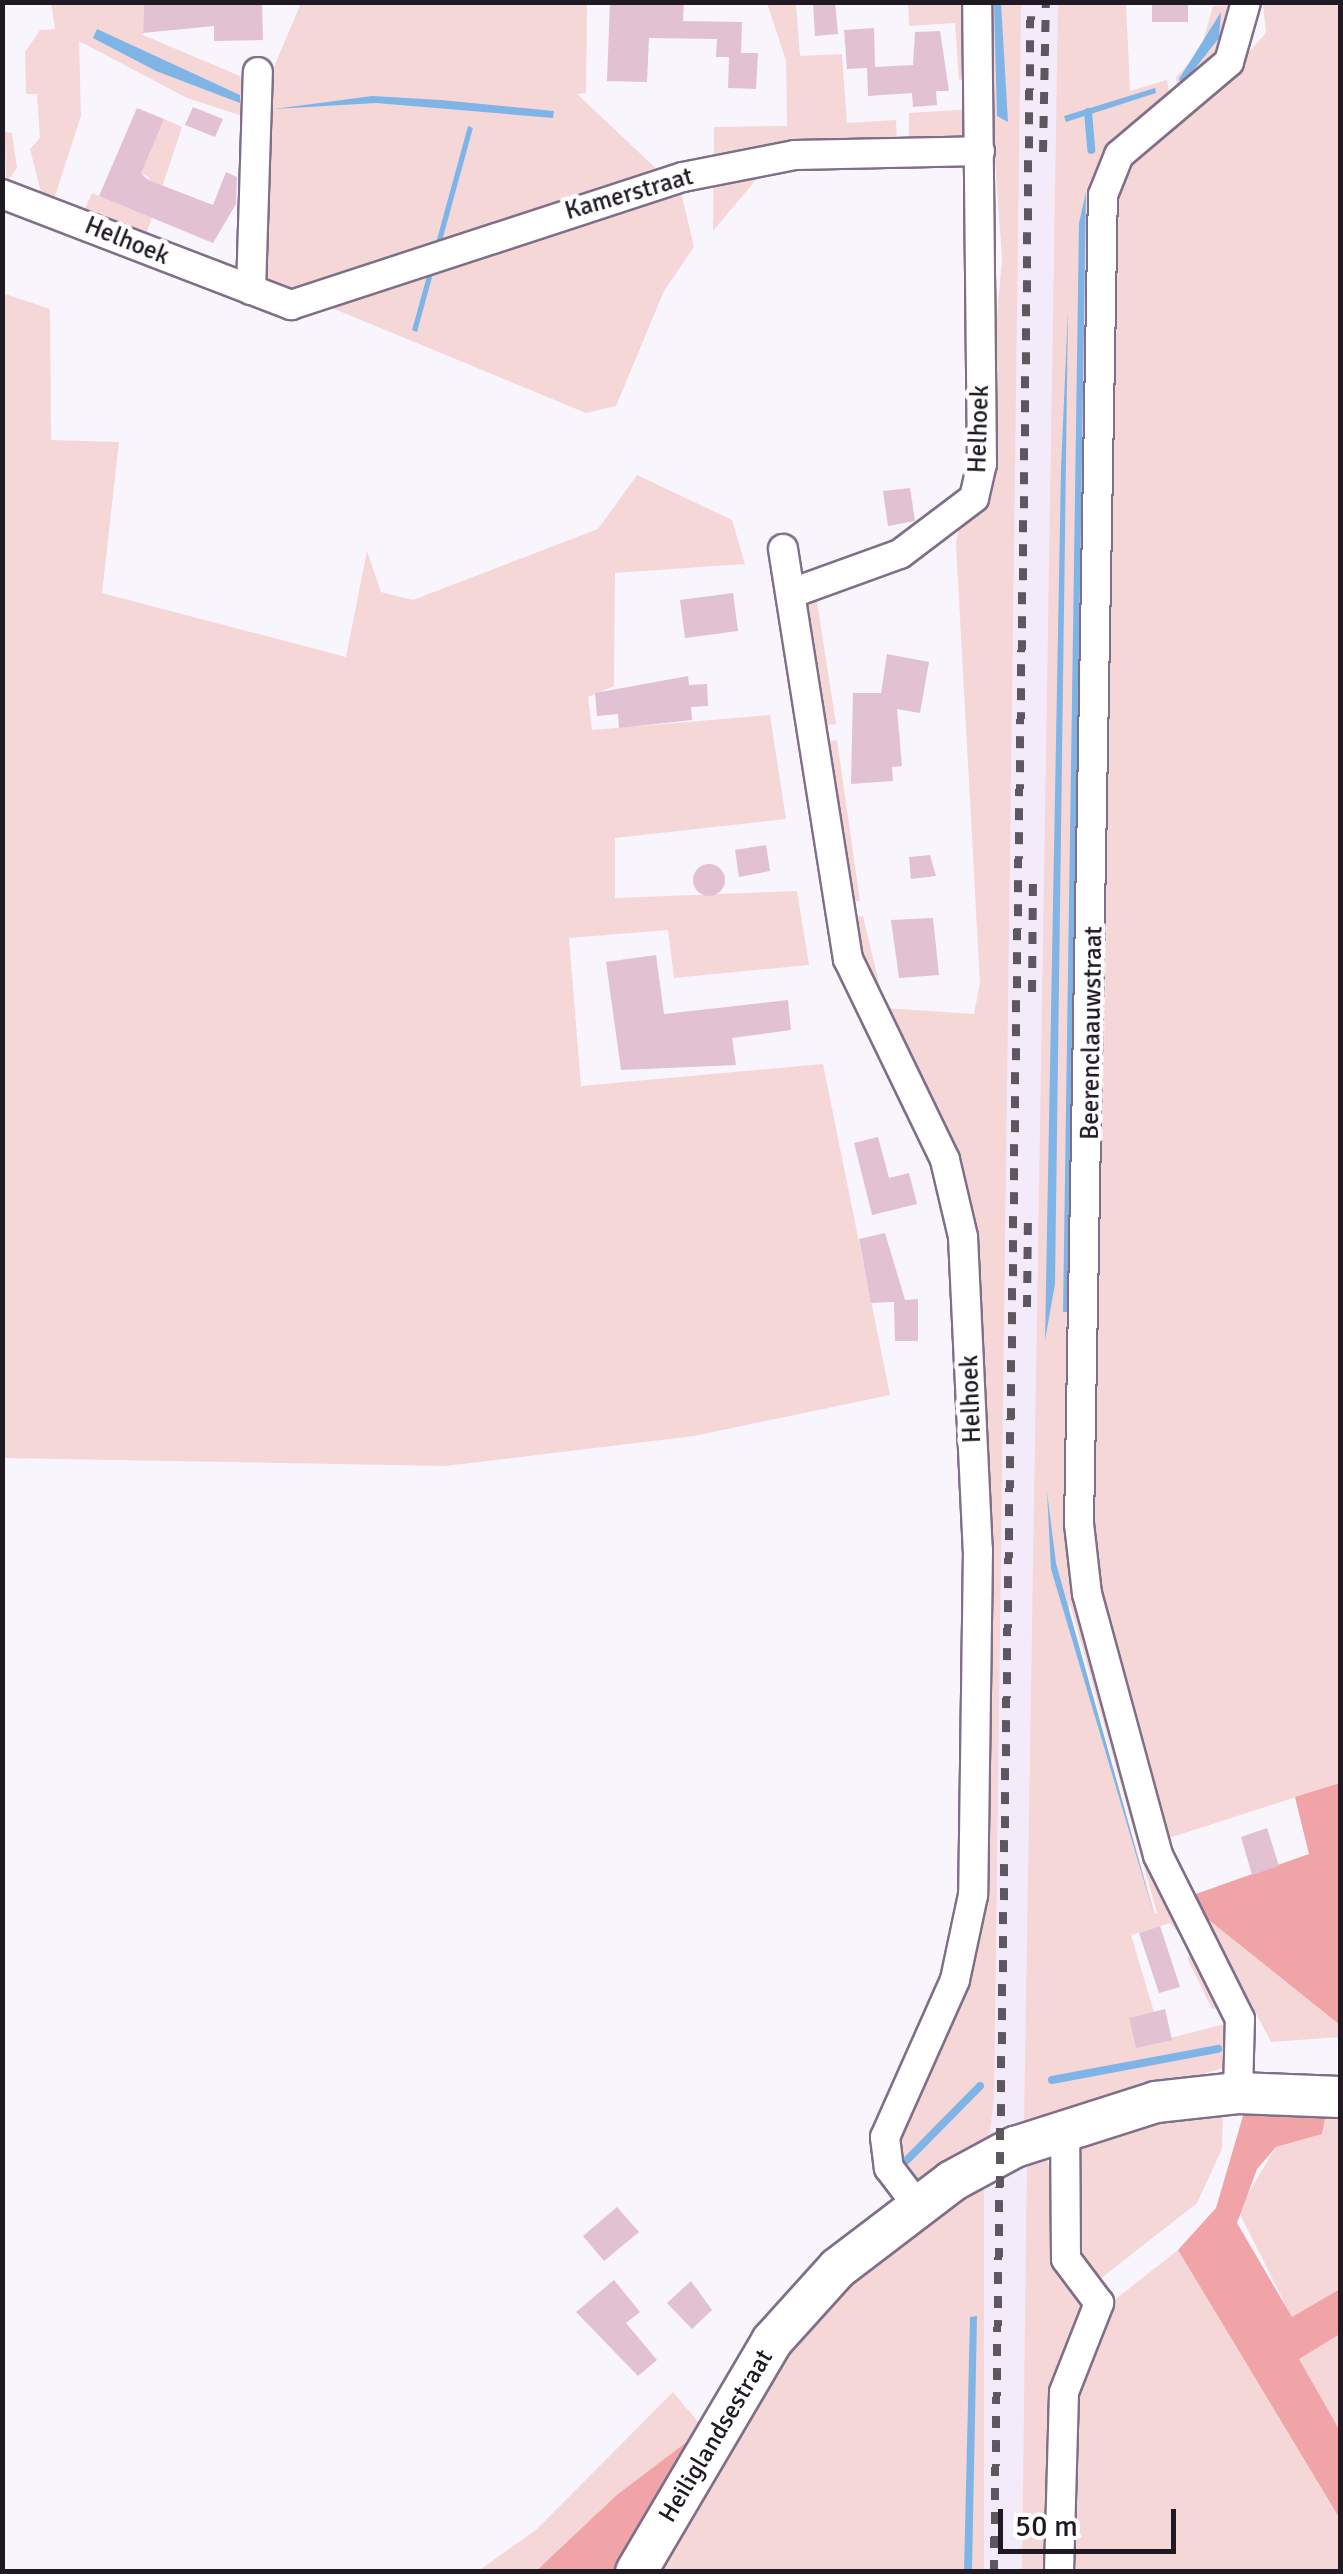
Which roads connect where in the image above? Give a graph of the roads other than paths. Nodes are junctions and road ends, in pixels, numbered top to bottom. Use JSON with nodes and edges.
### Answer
{"nodes":[{"id":1,"x":978,"y":2,"type":"edge"},
{"id":2,"x":1246,"y":2,"type":"edge"},
{"id":3,"x":258,"y":72,"type":"dead end"},
{"id":4,"x":980,"y":151,"type":"junction"},
{"id":5,"x":2,"y":194,"type":"edge"},
{"id":6,"x":251,"y":290,"type":"junction"},
{"id":7,"x":291,"y":305,"type":"joint"},
{"id":8,"x":782,"y":549,"type":"dead end"},
{"id":9,"x":792,"y":593,"type":"junction"},
{"id":10,"x":1238,"y":2092,"type":"junction"},
{"id":11,"x":1340,"y":2097,"type":"edge"},
{"id":12,"x":1064,"y":2128,"type":"junction"},
{"id":13,"x":918,"y":2206,"type":"junction"},
{"id":14,"x":636,"y":2572,"type":"edge"},
{"id":15,"x":1059,"y":2572,"type":"edge"}],
"edges":[{"from":1,"to":4,"type":"street"},
{"from":2,"to":10,"type":"street","name":"Beerenclaauwstraat"},
{"from":3,"to":6,"type":"street"},
{"from":4,"to":7,"type":"street","name":"Kamerstraat"},
{"from":4,"to":9,"type":"street","name":"Helhoek"},
{"from":5,"to":6,"type":"street","name":"Helhoek"},
{"from":6,"to":7,"type":"street","name":"Helhoek"},
{"from":8,"to":9,"type":"street","name":"Helhoek"},
{"from":9,"to":13,"type":"street","name":"Helhoek"},
{"from":10,"to":11,"type":"street","name":"Heiliglandsestraat"},
{"from":10,"to":12,"type":"street","name":"Heiliglandsestraat"},
{"from":12,"to":13,"type":"street","name":"Heiliglandsestraat"},
{"from":12,"to":15,"type":"street"},
{"from":13,"to":14,"type":"street","name":"Heiliglandsestraat"}]}
